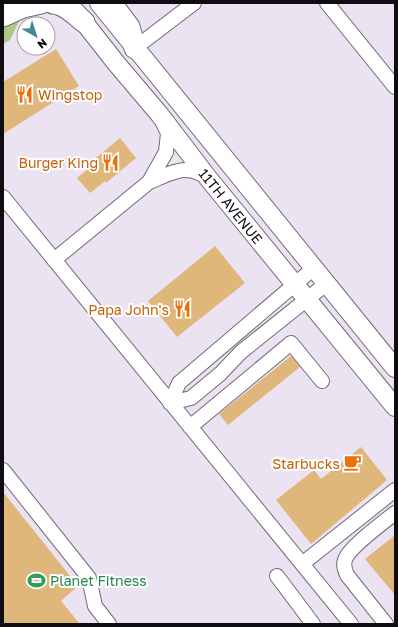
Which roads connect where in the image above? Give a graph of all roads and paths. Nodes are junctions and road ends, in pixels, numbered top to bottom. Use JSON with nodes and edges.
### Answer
{"nodes":[{"id":1,"x":6,"y":3,"type":"edge"},
{"id":2,"x":41,"y":3,"type":"edge"},
{"id":3,"x":53,"y":3,"type":"edge"},
{"id":4,"x":69,"y":3,"type":"edge"},
{"id":5,"x":99,"y":3,"type":"edge"},
{"id":6,"x":110,"y":3,"type":"edge"},
{"id":7,"x":194,"y":3,"type":"edge"},
{"id":8,"x":327,"y":3,"type":"edge"},
{"id":9,"x":3,"y":5,"type":"edge"},
{"id":10,"x":3,"y":16,"type":"edge"},
{"id":11,"x":84,"y":22,"type":"junction"},
{"id":12,"x":135,"y":48,"type":"junction"},
{"id":13,"x":395,"y":87,"type":"edge"},
{"id":14,"x":160,"y":115,"type":"junction"},
{"id":15,"x":208,"y":178,"type":"junction"},
{"id":16,"x":149,"y":182,"type":"junction"},
{"id":17,"x":3,"y":197,"type":"edge"},
{"id":18,"x":54,"y":260,"type":"junction"},
{"id":19,"x":314,"y":268,"type":"junction"},
{"id":20,"x":296,"y":284,"type":"junction"},
{"id":21,"x":326,"y":284,"type":"junction"},
{"id":22,"x":307,"y":299,"type":"junction"},
{"id":23,"x":231,"y":362,"type":"junction"},
{"id":24,"x":395,"y":368,"type":"edge"},
{"id":25,"x":322,"y":381,"type":"dead end"},
{"id":26,"x":244,"y":382,"type":"junction"},
{"id":27,"x":170,"y":403,"type":"junction"},
{"id":28,"x":395,"y":408,"type":"edge"},
{"id":29,"x":190,"y":427,"type":"junction"},
{"id":30,"x":3,"y":470,"type":"edge"},
{"id":31,"x":395,"y":490,"type":"edge"},
{"id":32,"x":395,"y":513,"type":"edge"},
{"id":33,"x":302,"y":564,"type":"junction"},
{"id":34,"x":276,"y":576,"type":"dead end"},
{"id":35,"x":109,"y":624,"type":"edge"},
{"id":36,"x":313,"y":624,"type":"edge"},
{"id":37,"x":350,"y":624,"type":"edge"},
{"id":38,"x":386,"y":624,"type":"edge"}],
"edges":[{"from":1,"to":9,"type":"highway"},
{"from":2,"to":10,"type":"highway"},
{"from":3,"to":11,"type":"highway"},
{"from":4,"to":11,"type":"main road","name":"11TH AVENUE"},
{"from":5,"to":12,"type":"main road","name":"11TH AVENUE"},
{"from":6,"to":12,"type":"highway"},
{"from":7,"to":12,"type":"street"},
{"from":8,"to":13,"type":"street"},
{"from":11,"to":14,"type":"main road","name":"11TH AVENUE"},
{"from":12,"to":19,"type":"main road","name":"11TH AVENUE"},
{"from":14,"to":15,"type":"main road","name":"11TH AVENUE"},
{"from":14,"to":16,"type":"street"},
{"from":15,"to":16,"type":"street"},
{"from":15,"to":20,"type":"main road","name":"11TH AVENUE"},
{"from":16,"to":18,"type":"street"},
{"from":17,"to":18,"type":"street"},
{"from":18,"to":27,"type":"street"},
{"from":19,"to":20,"type":"street"},
{"from":19,"to":21,"type":"main road","name":"11TH AVENUE"},
{"from":20,"to":22,"type":"main road","name":"11TH AVENUE"},
{"from":20,"to":27,"type":"street"},
{"from":21,"to":22,"type":"street"},
{"from":21,"to":24,"type":"main road","name":"11TH AVENUE"},
{"from":22,"to":23,"type":"street"},
{"from":22,"to":28,"type":"main road","name":"11TH AVENUE"},
{"from":23,"to":26,"type":"street"},
{"from":23,"to":27,"type":"street"},
{"from":25,"to":26,"type":"street"},
{"from":26,"to":29,"type":"street"},
{"from":27,"to":29,"type":"street"},
{"from":29,"to":33,"type":"street"},
{"from":30,"to":35,"type":"street"},
{"from":31,"to":33,"type":"street"},
{"from":32,"to":38,"type":"street"},
{"from":33,"to":37,"type":"street"},
{"from":34,"to":36,"type":"street"}]}
